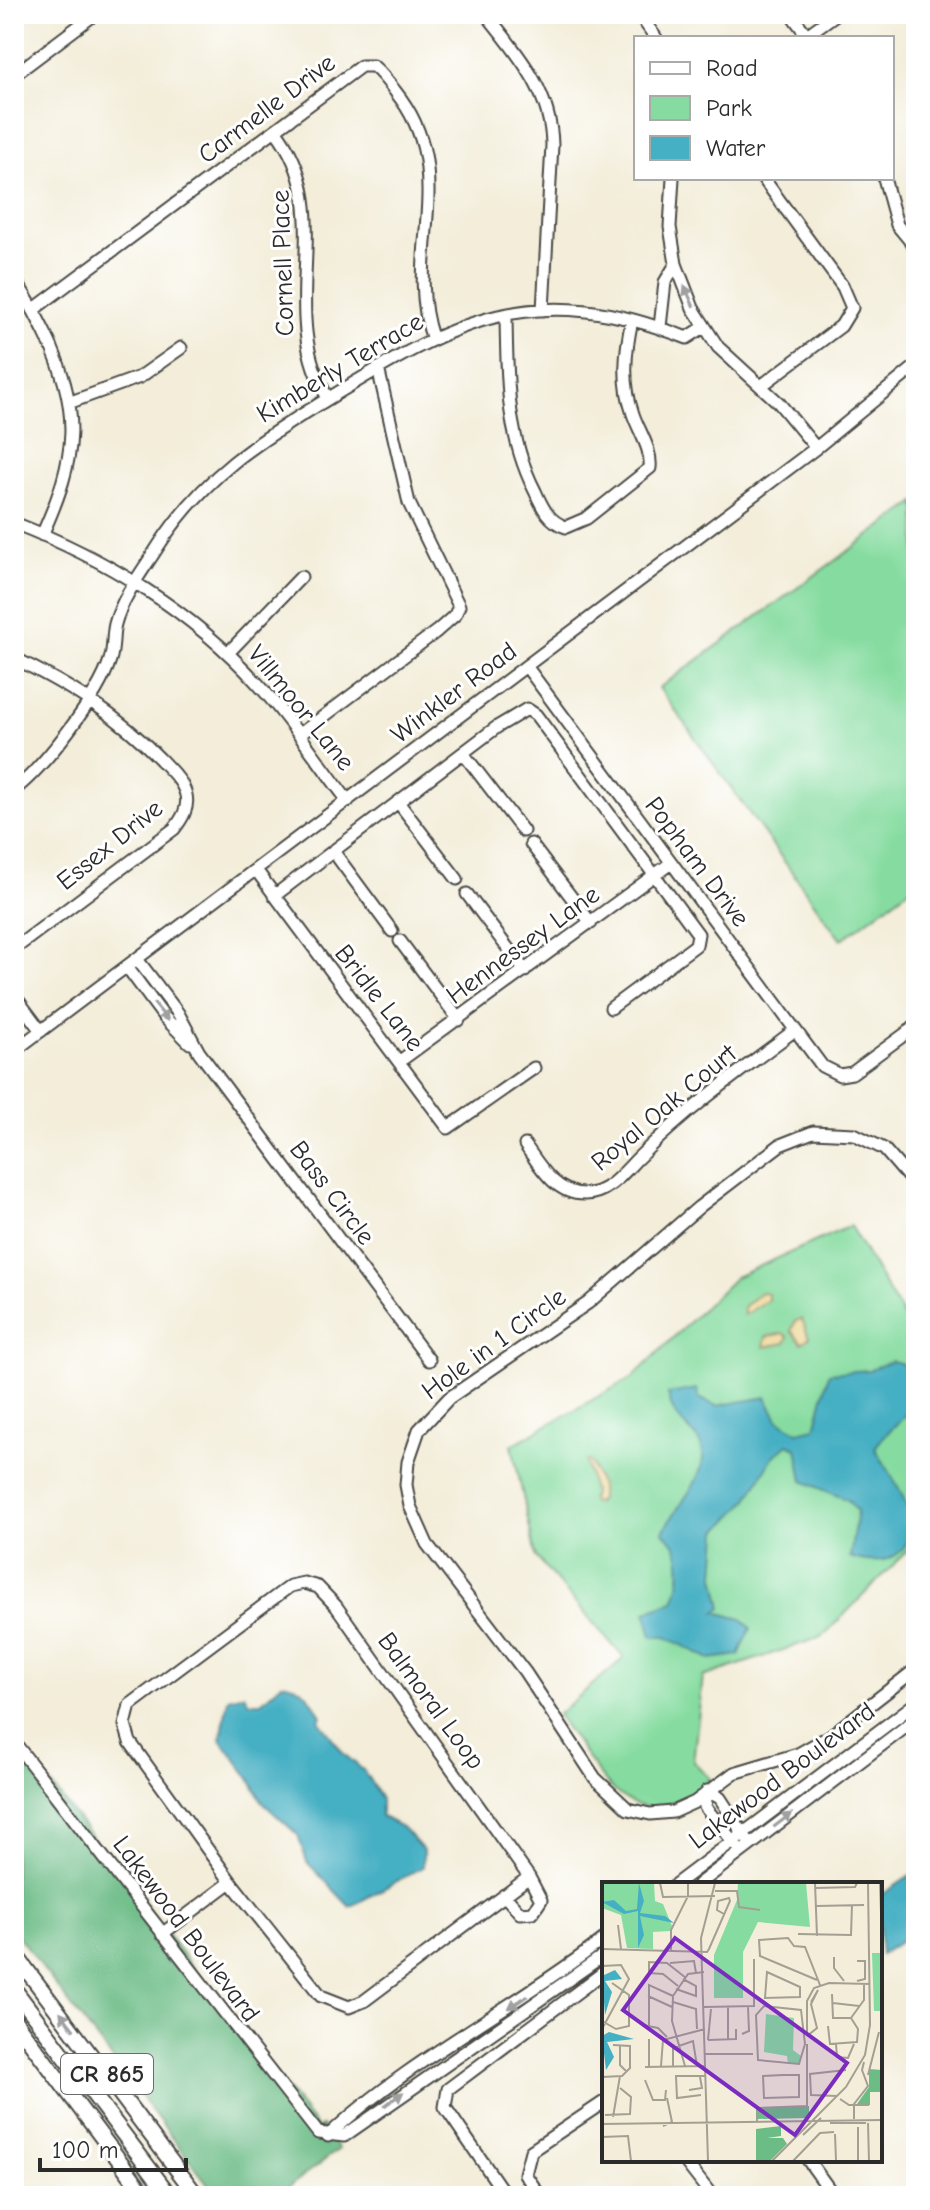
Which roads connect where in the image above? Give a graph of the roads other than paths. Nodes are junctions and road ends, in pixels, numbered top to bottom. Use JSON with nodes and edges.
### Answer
{"nodes":[{"id":1,"x":95,"y":14,"type":"edge"},
{"id":2,"x":486,"y":14,"type":"edge"},
{"id":3,"x":639,"y":14,"type":"edge"},
{"id":4,"x":791,"y":14,"type":"edge"},
{"id":5,"x":836,"y":14,"type":"edge"},
{"id":6,"x":655,"y":36,"type":"edge"},
{"id":7,"x":807,"y":36,"type":"edge"},
{"id":8,"x":809,"y":36,"type":"edge"},
{"id":9,"x":14,"y":75,"type":"edge"},
{"id":10,"x":275,"y":130,"type":"junction"},
{"id":11,"x":673,"y":180,"type":"edge"},
{"id":12,"x":764,"y":180,"type":"edge"},
{"id":13,"x":885,"y":180,"type":"edge"},
{"id":14,"x":916,"y":248,"type":"edge"},
{"id":15,"x":676,"y":264,"type":"junction"},
{"id":16,"x":14,"y":279,"type":"edge"},
{"id":17,"x":33,"y":310,"type":"junction"},
{"id":18,"x":543,"y":310,"type":"junction"},
{"id":19,"x":506,"y":315,"type":"junction"},
{"id":20,"x":632,"y":320,"type":"junction"},
{"id":21,"x":660,"y":327,"type":"junction"},
{"id":22,"x":704,"y":327,"type":"junction"},
{"id":23,"x":432,"y":337,"type":"junction"},
{"id":24,"x":181,"y":348,"type":"dead end"},
{"id":25,"x":916,"y":366,"type":"edge"},
{"id":26,"x":378,"y":368,"type":"junction"},
{"id":27,"x":761,"y":386,"type":"junction"},
{"id":28,"x":328,"y":398,"type":"junction"},
{"id":29,"x":71,"y":402,"type":"junction"},
{"id":30,"x":816,"y":448,"type":"junction"},
{"id":31,"x":14,"y":523,"type":"edge"},
{"id":32,"x":42,"y":535,"type":"junction"},
{"id":33,"x":301,"y":577,"type":"dead end"},
{"id":34,"x":136,"y":583,"type":"junction"},
{"id":35,"x":228,"y":653,"type":"junction"},
{"id":36,"x":14,"y":658,"type":"edge"},
{"id":37,"x":526,"y":666,"type":"junction"},
{"id":38,"x":89,"y":697,"type":"junction"},
{"id":39,"x":299,"y":735,"type":"junction"},
{"id":40,"x":463,"y":753,"type":"junction"},
{"id":41,"x":14,"y":790,"type":"edge"},
{"id":42,"x":348,"y":801,"type":"junction"},
{"id":43,"x":398,"y":802,"type":"junction"},
{"id":44,"x":523,"y":831,"type":"dead end"},
{"id":45,"x":531,"y":844,"type":"dead end"},
{"id":46,"x":333,"y":851,"type":"junction"},
{"id":47,"x":671,"y":863,"type":"junction"},
{"id":48,"x":256,"y":870,"type":"junction"},
{"id":49,"x":655,"y":875,"type":"junction"},
{"id":50,"x":457,"y":879,"type":"dead end"},
{"id":51,"x":467,"y":894,"type":"dead end"},
{"id":52,"x":274,"y":896,"type":"junction"},
{"id":53,"x":591,"y":923,"type":"junction"},
{"id":54,"x":14,"y":949,"type":"edge"},
{"id":55,"x":132,"y":963,"type":"junction"},
{"id":56,"x":525,"y":971,"type":"junction"},
{"id":57,"x":14,"y":995,"type":"edge"},
{"id":58,"x":611,"y":1008,"type":"dead end"},
{"id":59,"x":459,"y":1020,"type":"junction"},
{"id":60,"x":916,"y":1026,"type":"edge"},
{"id":61,"x":795,"y":1030,"type":"junction"},
{"id":62,"x":41,"y":1031,"type":"junction"},
{"id":63,"x":14,"y":1051,"type":"edge"},
{"id":64,"x":400,"y":1061,"type":"junction"},
{"id":65,"x":534,"y":1068,"type":"dead end"},
{"id":66,"x":525,"y":1145,"type":"dead end"},
{"id":67,"x":916,"y":1186,"type":"edge"},
{"id":68,"x":429,"y":1360,"type":"dead end"},
{"id":69,"x":916,"y":1669,"type":"edge"},
{"id":70,"x":915,"y":1705,"type":"edge"},
{"id":71,"x":916,"y":1719,"type":"edge"},
{"id":72,"x":14,"y":1742,"type":"edge"},
{"id":73,"x":707,"y":1791,"type":"junction"},
{"id":74,"x":737,"y":1836,"type":"junction"},
{"id":75,"x":746,"y":1848,"type":"junction"},
{"id":76,"x":529,"y":1877,"type":"junction"},
{"id":77,"x":231,"y":1882,"type":"junction"},
{"id":78,"x":679,"y":1882,"type":"edge"},
{"id":79,"x":702,"y":1882,"type":"edge"},
{"id":80,"x":504,"y":1895,"type":"junction"},
{"id":81,"x":162,"y":1934,"type":"junction"},
{"id":82,"x":602,"y":1941,"type":"edge"},
{"id":83,"x":14,"y":1953,"type":"edge"},
{"id":84,"x":602,"y":1956,"type":"edge"},
{"id":85,"x":602,"y":1973,"type":"edge"},
{"id":86,"x":564,"y":1985,"type":"junction"},
{"id":87,"x":14,"y":1989,"type":"edge"},
{"id":88,"x":16,"y":2026,"type":"edge"},
{"id":89,"x":602,"y":2103,"type":"edge"},
{"id":90,"x":686,"y":2162,"type":"edge"},
{"id":91,"x":809,"y":2162,"type":"edge"},
{"id":92,"x":186,"y":2189,"type":"edge"},
{"id":93,"x":169,"y":2194,"type":"edge"},
{"id":94,"x":146,"y":2195,"type":"edge"},
{"id":95,"x":197,"y":2196,"type":"edge"},
{"id":96,"x":506,"y":2196,"type":"edge"},
{"id":97,"x":540,"y":2196,"type":"edge"},
{"id":98,"x":712,"y":2196,"type":"edge"},
{"id":99,"x":834,"y":2196,"type":"edge"}],
"edges":[{"from":1,"to":9,"type":"street"},
{"from":2,"to":18,"type":"street"},
{"from":3,"to":6,"type":"street"},
{"from":4,"to":7,"type":"street"},
{"from":5,"to":8,"type":"street"},
{"from":10,"to":17,"type":"street","name":"Carmelle Drive"},
{"from":10,"to":23,"type":"street","name":"Carmelle Drive"},
{"from":10,"to":28,"type":"street","name":"Cornell Place"},
{"from":11,"to":15,"type":"street"},
{"from":12,"to":27,"type":"street"},
{"from":13,"to":14,"type":"street"},
{"from":15,"to":21,"type":"street"},
{"from":22,"to":15,"type":"street","one_way":true},
{"from":16,"to":17,"type":"street"},
{"from":17,"to":29,"type":"street"},
{"from":18,"to":19,"type":"street","name":"Kimberly Terrace"},
{"from":18,"to":20,"type":"street","name":"Kimberly Terrace"},
{"from":19,"to":20,"type":"street"},
{"from":19,"to":23,"type":"street","name":"Kimberly Terrace"},
{"from":20,"to":21,"type":"street","name":"Kimberly Terrace"},
{"from":21,"to":22,"type":"street","name":"Kimberly Terrace"},
{"from":22,"to":27,"type":"street"},
{"from":23,"to":26,"type":"street","name":"Kimberly Terrace"},
{"from":24,"to":29,"type":"street"},
{"from":25,"to":30,"type":"street","name":"Winkler Road"},
{"from":26,"to":28,"type":"street","name":"Kimberly Terrace"},
{"from":26,"to":39,"type":"street"},
{"from":27,"to":30,"type":"street"},
{"from":28,"to":34,"type":"street","name":"Kimberly Terrace"},
{"from":29,"to":32,"type":"street"},
{"from":30,"to":37,"type":"street","name":"Winkler Road"},
{"from":31,"to":32,"type":"street","name":"Villmoor Lane"},
{"from":32,"to":34,"type":"street","name":"Villmoor Lane"},
{"from":33,"to":35,"type":"street"},
{"from":34,"to":35,"type":"street","name":"Villmoor Lane"},
{"from":34,"to":38,"type":"street","name":"Kimberly Terrace"},
{"from":35,"to":39,"type":"street","name":"Villmoor Lane"},
{"from":36,"to":38,"type":"street","name":"Essex Drive"},
{"from":37,"to":42,"type":"street","name":"Winkler Road"},
{"from":37,"to":47,"type":"street","name":"Popham Drive"},
{"from":38,"to":41,"type":"street","name":"Kimberly Terrace"},
{"from":38,"to":54,"type":"street","name":"Essex Drive"},
{"from":39,"to":42,"type":"street","name":"Villmoor Lane"},
{"from":40,"to":43,"type":"street"},
{"from":40,"to":44,"type":"street"},
{"from":40,"to":49,"type":"street"},
{"from":42,"to":48,"type":"street","name":"Winkler Road"},
{"from":43,"to":46,"type":"street"},
{"from":43,"to":50,"type":"street"},
{"from":45,"to":53,"type":"street"},
{"from":46,"to":52,"type":"street"},
{"from":46,"to":59,"type":"street"},
{"from":47,"to":49,"type":"street","name":"Hennessey Lane"},
{"from":47,"to":61,"type":"street","name":"Popham Drive"},
{"from":48,"to":52,"type":"street","name":"Bridle Lane"},
{"from":48,"to":55,"type":"street","name":"Winkler Road"},
{"from":49,"to":53,"type":"street","name":"Hennessey Lane"},
{"from":49,"to":58,"type":"street"},
{"from":51,"to":56,"type":"street"},
{"from":52,"to":64,"type":"street","name":"Bridle Lane"},
{"from":53,"to":56,"type":"street","name":"Hennessey Lane"},
{"from":55,"to":62,"type":"street","name":"Winkler Road"},
{"from":55,"to":68,"type":"street","name":"Bass Circle"},
{"from":56,"to":59,"type":"street","name":"Hennessey Lane"},
{"from":57,"to":62,"type":"street"},
{"from":59,"to":64,"type":"street","name":"Hennessey Lane"},
{"from":60,"to":61,"type":"street","name":"Popham Drive"},
{"from":61,"to":66,"type":"street","name":"Royal Oak Court"},
{"from":62,"to":63,"type":"street","name":"Winkler Road"},
{"from":64,"to":65,"type":"street","name":"Bridle Lane"},
{"from":67,"to":73,"type":"street","name":"Hole in 1 Circle"},
{"from":69,"to":73,"type":"street","name":"Hole in 1 Circle"},
{"from":70,"to":74,"type":"street","name":"Lakewood Boulevard"},
{"from":75,"to":71,"type":"street","name":"Lakewood Boulevard","one_way":true},
{"from":72,"to":81,"type":"street","name":"Lakewood Boulevard"},
{"from":73,"to":74,"type":"street"},
{"from":74,"to":75,"type":"street"},
{"from":74,"to":78,"type":"street","name":"Lakewood Boulevard"},
{"from":75,"to":79,"type":"street","name":"Lakewood Boulevard"},
{"from":76,"to":77,"type":"street","name":"Balmoral Loop"},
{"from":76,"to":80,"type":"street","name":"Balmoral Loop"},
{"from":76,"to":80,"type":"street"},
{"from":77,"to":80,"type":"street","name":"Balmoral Loop"},
{"from":77,"to":81,"type":"street"},
{"from":81,"to":86,"type":"street","name":"Lakewood Boulevard"},
{"from":82,"to":86,"type":"street","name":"Lakewood Boulevard"},
{"from":92,"to":83,"type":"main road","number":"CR 865","one_way":true},
{"from":84,"to":86,"type":"street","name":"Lakewood Boulevard"},
{"from":85,"to":86,"type":"street"},
{"from":86,"to":96,"type":"street"},
{"from":87,"to":93,"type":"main road"},
{"from":88,"to":94,"type":"main road","number":"CR 865"},
{"from":89,"to":97,"type":"street"},
{"from":90,"to":98,"type":"street"},
{"from":91,"to":99,"type":"street"},
{"from":92,"to":95,"type":"main road","number":"CR 865"}]}
